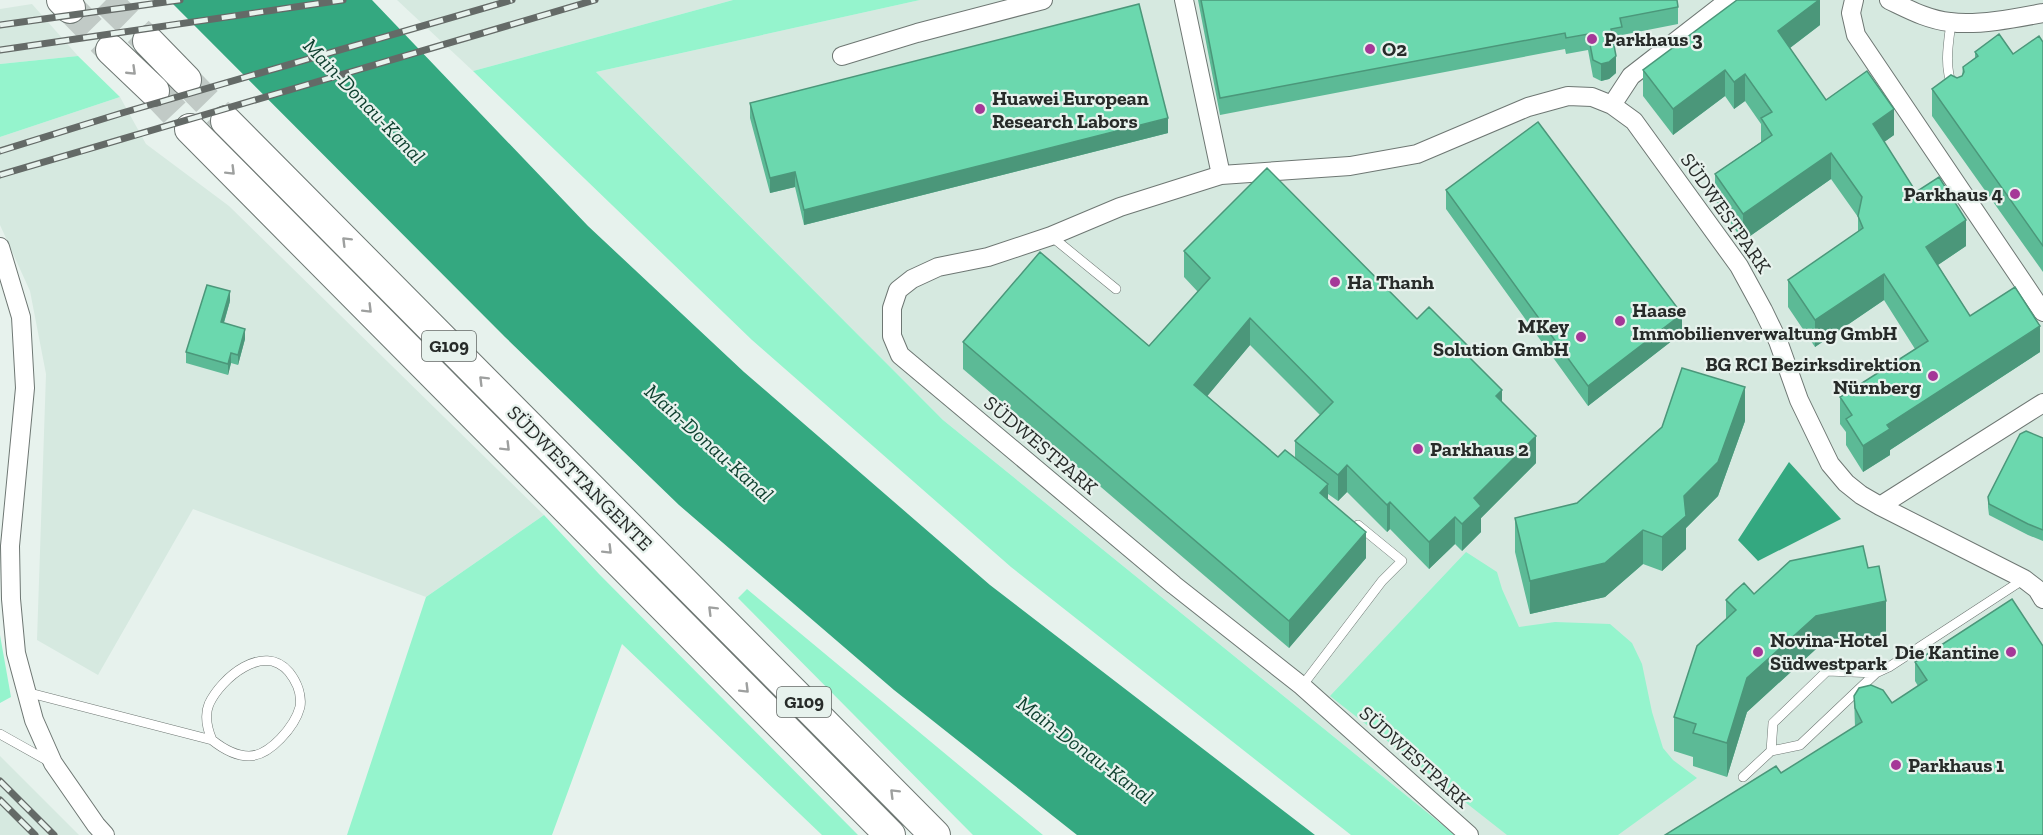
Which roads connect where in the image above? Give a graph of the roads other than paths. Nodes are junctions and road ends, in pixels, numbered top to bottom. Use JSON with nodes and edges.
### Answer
{"nodes":[{"id":1,"x":1043,"y":0,"type":"edge"},
{"id":2,"x":1184,"y":0,"type":"edge"},
{"id":3,"x":1729,"y":0,"type":"edge"},
{"id":4,"x":1854,"y":0,"type":"edge"},
{"id":5,"x":1889,"y":0,"type":"edge"},
{"id":6,"x":2040,"y":18,"type":"edge"},
{"id":7,"x":1951,"y":23,"type":"junction"},
{"id":8,"x":148,"y":41,"type":"tunnel mouth"},
{"id":9,"x":111,"y":50,"type":"tunnel mouth"},
{"id":10,"x":842,"y":56,"type":"dead end"},
{"id":11,"x":186,"y":80,"type":"tunnel mouth"},
{"id":12,"x":154,"y":91,"type":"tunnel mouth"},
{"id":13,"x":1957,"y":98,"type":"edge"},
{"id":14,"x":1612,"y":105,"type":"junction"},
{"id":15,"x":226,"y":121,"type":"tunnel mouth"},
{"id":16,"x":190,"y":129,"type":"tunnel mouth"},
{"id":17,"x":1221,"y":175,"type":"junction"},
{"id":18,"x":1051,"y":236,"type":"junction"},
{"id":19,"x":0,"y":247,"type":"edge"},
{"id":20,"x":1116,"y":289,"type":"dead end"},
{"id":21,"x":2043,"y":312,"type":"edge"},
{"id":22,"x":2043,"y":403,"type":"edge"},
{"id":23,"x":1880,"y":506,"type":"junction"},
{"id":24,"x":1349,"y":519,"type":"edge"},
{"id":25,"x":2024,"y":579,"type":"junction"},
{"id":26,"x":2043,"y":599,"type":"edge"},
{"id":27,"x":1876,"y":673,"type":"junction"},
{"id":28,"x":1302,"y":686,"type":"junction"},
{"id":29,"x":26,"y":692,"type":"junction"},
{"id":30,"x":0,"y":734,"type":"edge"},
{"id":31,"x":212,"y":740,"type":"junction"},
{"id":32,"x":1771,"y":751,"type":"junction"},
{"id":33,"x":53,"y":763,"type":"junction"},
{"id":34,"x":1743,"y":777,"type":"dead end"},
{"id":35,"x":105,"y":835,"type":"edge"},
{"id":36,"x":890,"y":835,"type":"edge"},
{"id":37,"x":935,"y":835,"type":"edge"},
{"id":38,"x":1469,"y":835,"type":"edge"}],
"edges":[{"from":1,"to":10,"type":"street"},
{"from":2,"to":17,"type":"street"},
{"from":3,"to":14,"type":"street"},
{"from":4,"to":21,"type":"street"},
{"from":5,"to":7,"type":"street"},
{"from":6,"to":7,"type":"street"},
{"from":7,"to":13,"type":"lane"},
{"from":8,"to":11,"type":"highway"},
{"from":9,"to":12,"type":"highway","one_way":true},
{"from":14,"to":17,"type":"street","name":"SÜDWESTPARK"},
{"from":14,"to":23,"type":"street","name":"SÜDWESTPARK"},
{"from":37,"to":15,"type":"highway","name":"SÜDWESTTANGENTE","number":"G109","one_way":true},
{"from":16,"to":36,"type":"highway","name":"SÜDWESTTANGENTE","number":"G109","one_way":true},
{"from":17,"to":18,"type":"street","name":"SÜDWESTPARK"},
{"from":18,"to":20,"type":"lane"},
{"from":18,"to":28,"type":"street","name":"SÜDWESTPARK"},
{"from":19,"to":29,"type":"street"},
{"from":22,"to":23,"type":"street"},
{"from":23,"to":25,"type":"street","name":"SÜDWESTPARK"},
{"from":24,"to":28,"type":"lane"},
{"from":25,"to":26,"type":"street","name":"SÜDWESTPARK"},
{"from":25,"to":27,"type":"lane"},
{"from":27,"to":32,"type":"lane"},
{"from":27,"to":32,"type":"lane"},
{"from":28,"to":38,"type":"street","name":"SÜDWESTPARK"},
{"from":29,"to":31,"type":"lane"},
{"from":29,"to":33,"type":"street"},
{"from":30,"to":33,"type":"lane"},
{"from":31,"to":31,"type":"lane"},
{"from":32,"to":34,"type":"lane"},
{"from":33,"to":35,"type":"street"}]}
